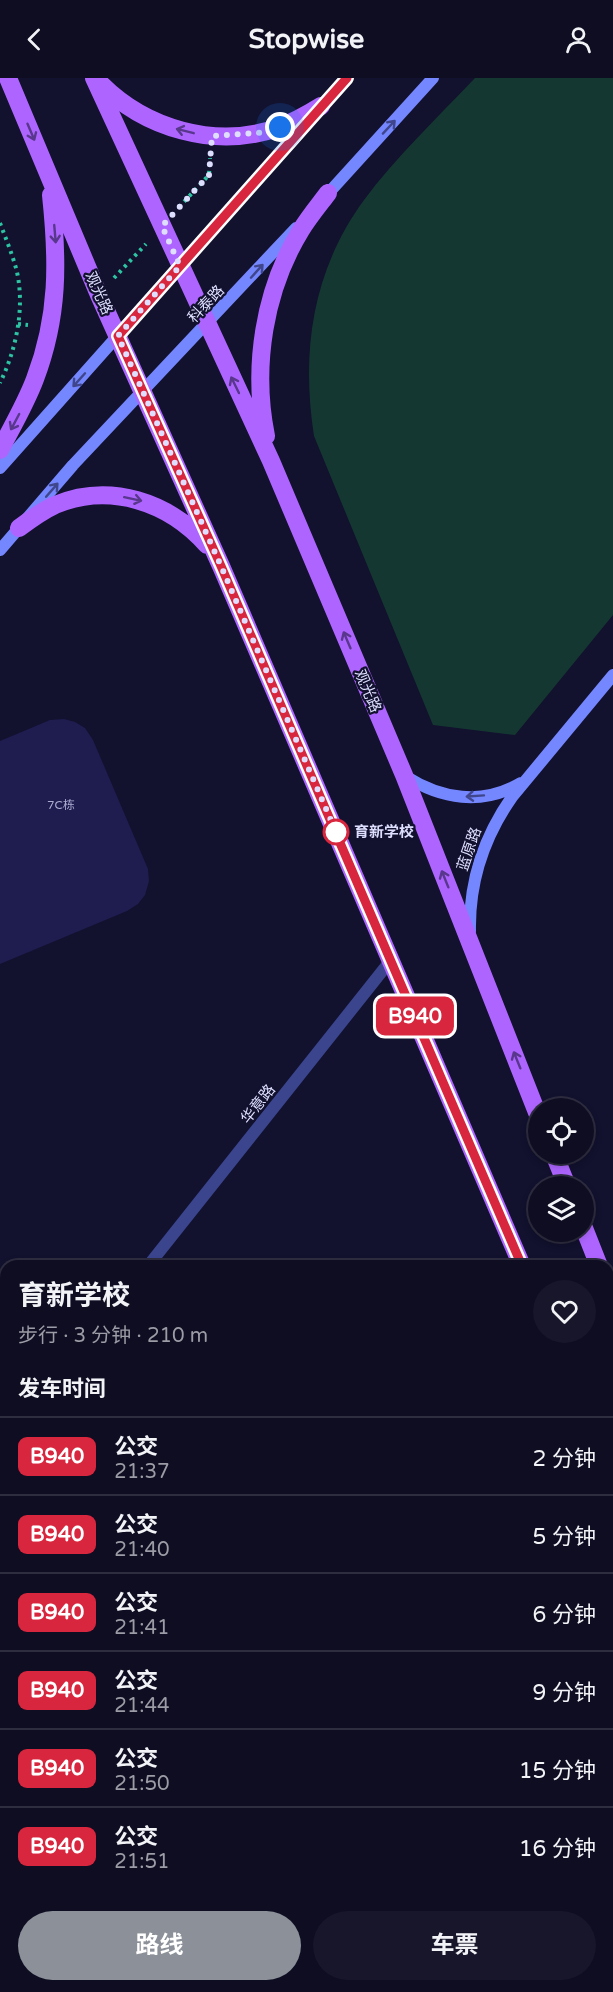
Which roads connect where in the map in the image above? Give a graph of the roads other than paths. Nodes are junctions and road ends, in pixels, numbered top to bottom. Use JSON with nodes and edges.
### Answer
{"nodes":[{"id":1,"x":8,"y":78,"type":"edge"},
{"id":2,"x":94,"y":78,"type":"edge"},
{"id":3,"x":347,"y":78,"type":"edge"},
{"id":4,"x":433,"y":78,"type":"edge"},
{"id":5,"x":321,"y":106,"type":"junction"},
{"id":6,"x":49,"y":176,"type":"junction"},
{"id":7,"x":328,"y":193,"type":"junction"},
{"id":8,"x":180,"y":266,"type":"junction"},
{"id":9,"x":207,"y":324,"type":"junction"},
{"id":10,"x":118,"y":336,"type":"junction"},
{"id":11,"x":143,"y":392,"type":"junction"},
{"id":12,"x":0,"y":450,"type":"edge"},
{"id":13,"x":271,"y":461,"type":"junction"},
{"id":14,"x":0,"y":468,"type":"edge"},
{"id":15,"x":19,"y":528,"type":"junction"},
{"id":16,"x":0,"y":550,"type":"edge"},
{"id":17,"x":221,"y":566,"type":"junction"},
{"id":18,"x":613,"y":675,"type":"edge"},
{"id":19,"x":404,"y":775,"type":"junction"},
{"id":20,"x":530,"y":777,"type":"junction"},
{"id":21,"x":470,"y":942,"type":"junction"},
{"id":22,"x":391,"y":960,"type":"junction"},
{"id":23,"x":531,"y":1098,"type":"edge"},
{"id":24,"x":590,"y":1242,"type":"edge"},
{"id":25,"x":153,"y":1260,"type":"edge"},
{"id":26,"x":519,"y":1260,"type":"edge"},
{"id":27,"x":597,"y":1260,"type":"edge"}],
"edges":[{"from":1,"to":6,"type":"main road","name":"观光路","one_way":true},
{"from":5,"to":2,"type":"main road","one_way":true},
{"from":2,"to":8,"type":"main road","name":"观光路"},
{"from":3,"to":5,"type":"main road"},
{"from":7,"to":4,"type":"main road","name":"科泰路","one_way":true},
{"from":5,"to":8,"type":"main road"},
{"from":6,"to":10,"type":"main road","name":"观光路"},
{"from":6,"to":12,"type":"main road","one_way":true},
{"from":9,"to":7,"type":"main road","name":"科泰路","one_way":true},
{"from":7,"to":13,"type":"main road"},
{"from":8,"to":9,"type":"main road","name":"观光路"},
{"from":8,"to":10,"type":"main road"},
{"from":9,"to":11,"type":"main road","name":"科泰路"},
{"from":13,"to":9,"type":"main road","name":"观光路","one_way":true},
{"from":10,"to":11,"type":"main road","name":"观光路"},
{"from":10,"to":14,"type":"main road","one_way":true},
{"from":15,"to":11,"type":"main road","name":"科泰路","one_way":true},
{"from":11,"to":17,"type":"main road","name":"观光路"},
{"from":19,"to":13,"type":"main road","name":"观光路","one_way":true},
{"from":15,"to":16,"type":"main road","name":"科泰路"},
{"from":15,"to":17,"type":"main road","one_way":true},
{"from":17,"to":22,"type":"main road","name":"观光路"},
{"from":18,"to":20,"type":"main road","name":"蓝原路"},
{"from":20,"to":19,"type":"main road","name":"蓝原路","one_way":true},
{"from":21,"to":19,"type":"main road","name":"观光路","one_way":true},
{"from":20,"to":21,"type":"main road","name":"蓝原路"},
{"from":23,"to":21,"type":"main road","name":"观光路","one_way":true},
{"from":22,"to":25,"type":"street","name":"华意路"},
{"from":22,"to":26,"type":"main road","name":"观光路"},
{"from":24,"to":27,"type":"main road"}]}
